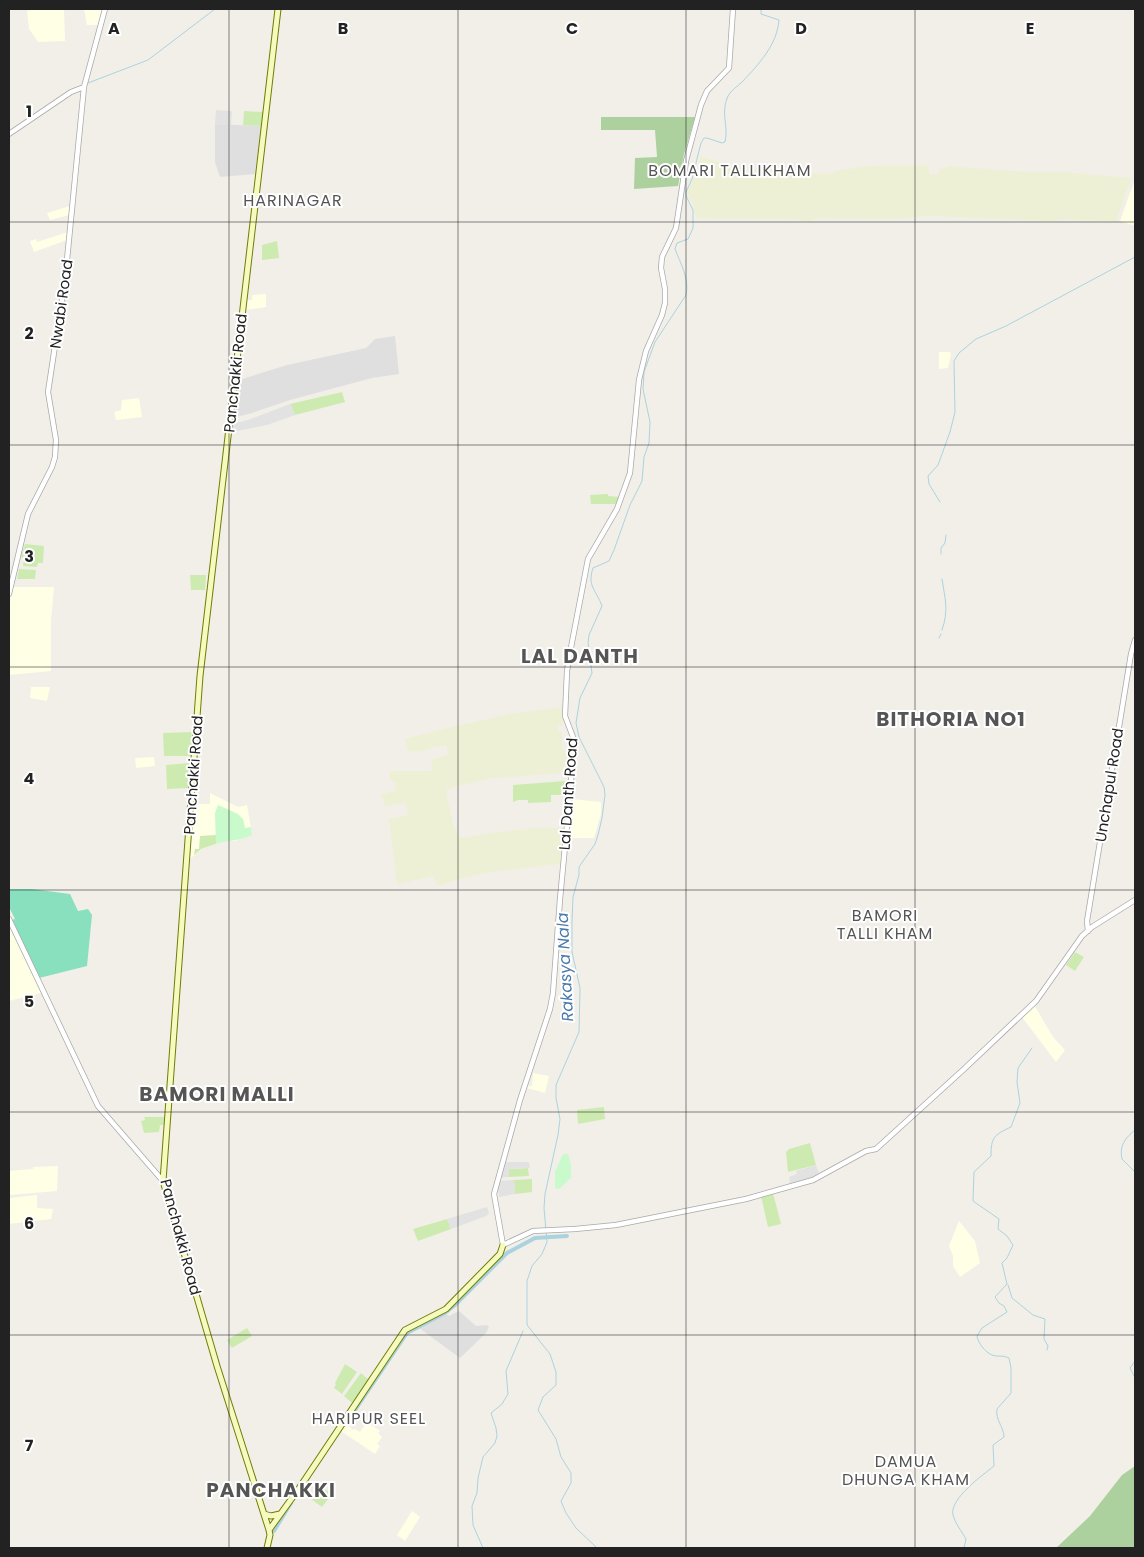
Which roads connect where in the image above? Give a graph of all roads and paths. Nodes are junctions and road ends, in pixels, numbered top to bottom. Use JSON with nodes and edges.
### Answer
{"nodes":[{"id":1,"x":105,"y":9,"type":"edge"},
{"id":2,"x":278,"y":9,"type":"edge"},
{"id":3,"x":734,"y":9,"type":"edge"},
{"id":4,"x":84,"y":87,"type":"junction"},
{"id":5,"x":9,"y":134,"type":"edge"},
{"id":6,"x":9,"y":594,"type":"edge"},
{"id":7,"x":1135,"y":640,"type":"edge"},
{"id":8,"x":1135,"y":900,"type":"edge"},
{"id":9,"x":9,"y":919,"type":"edge"},
{"id":10,"x":1088,"y":931,"type":"junction"},
{"id":11,"x":163,"y":1181,"type":"junction"},
{"id":12,"x":503,"y":1245,"type":"junction"},
{"id":13,"x":264,"y":1514,"type":"junction"},
{"id":14,"x":281,"y":1514,"type":"junction"},
{"id":15,"x":269,"y":1530,"type":"junction"},
{"id":16,"x":267,"y":1548,"type":"edge"}],
"edges":[{"from":1,"to":4,"type":"street","name":"Nwabi Road"},
{"from":2,"to":11,"type":"main road","name":"Panchakki Road"},
{"from":3,"to":12,"type":"street","name":"Lal Danth Road"},
{"from":4,"to":5,"type":"street"},
{"from":4,"to":6,"type":"street","name":"Nwabi Road"},
{"from":7,"to":10,"type":"street","name":"Unchapul Road"},
{"from":8,"to":10,"type":"street"},
{"from":9,"to":11,"type":"street"},
{"from":10,"to":12,"type":"street"},
{"from":11,"to":13,"type":"main road","name":"Panchakki Road"},
{"from":12,"to":14,"type":"main road"},
{"from":13,"to":14,"type":"main road"},
{"from":13,"to":15,"type":"main road","name":"Panchakki Road"},
{"from":14,"to":15,"type":"main road"},
{"from":15,"to":16,"type":"main road"}]}
